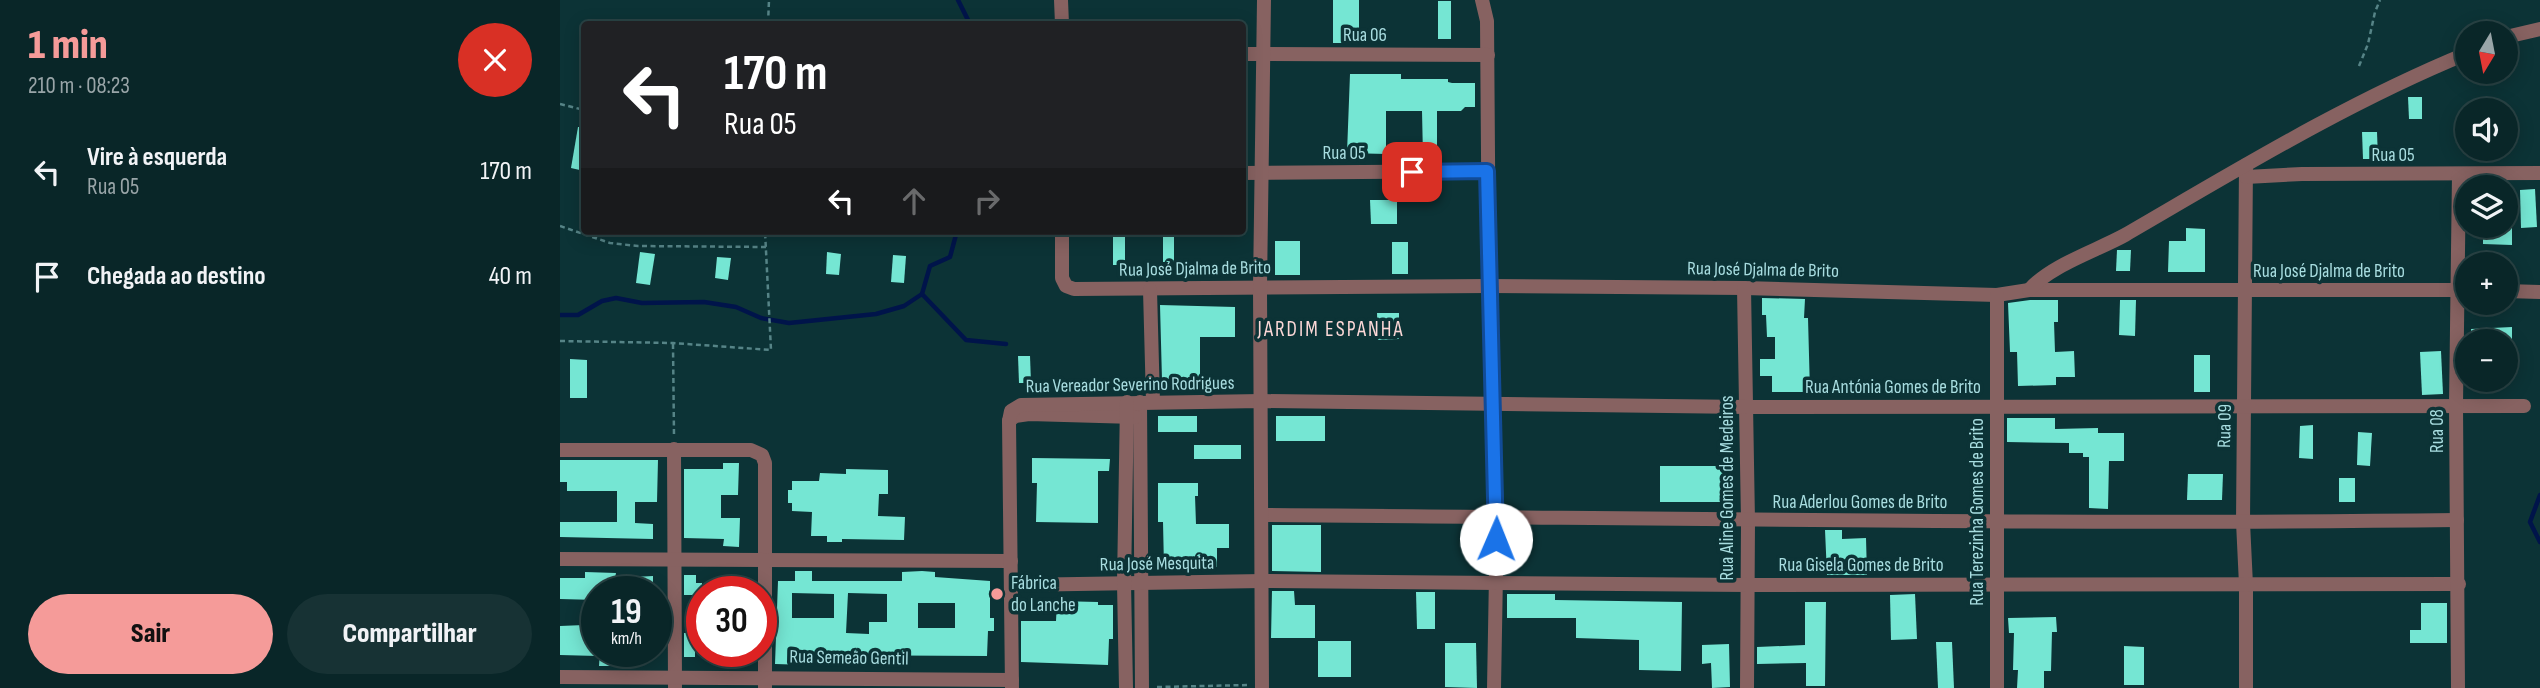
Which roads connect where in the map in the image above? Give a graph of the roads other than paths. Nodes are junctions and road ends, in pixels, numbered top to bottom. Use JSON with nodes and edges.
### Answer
{"nodes":[{"id":1,"x":1061,"y":0,"type":"edge"},
{"id":2,"x":1264,"y":0,"type":"edge"},
{"id":3,"x":1482,"y":0,"type":"edge"},
{"id":4,"x":1062,"y":21,"type":"edge"},
{"id":5,"x":2540,"y":29,"type":"edge"},
{"id":6,"x":2518,"y":34,"type":"edge"},
{"id":7,"x":1246,"y":54,"type":"edge"},
{"id":8,"x":1263,"y":54,"type":"junction"},
{"id":9,"x":1488,"y":55,"type":"junction"},
{"id":10,"x":2455,"y":59,"type":"edge"},
{"id":11,"x":1487,"y":171,"type":"junction"},
{"id":12,"x":2246,"y":171,"type":"junction"},
{"id":13,"x":1246,"y":173,"type":"edge"},
{"id":14,"x":1261,"y":173,"type":"junction"},
{"id":15,"x":2540,"y":173,"type":"edge"},
{"id":16,"x":2459,"y":174,"type":"junction"},
{"id":17,"x":1062,"y":235,"type":"edge"},
{"id":18,"x":2462,"y":252,"type":"edge"},
{"id":19,"x":1489,"y":286,"type":"junction"},
{"id":20,"x":1260,"y":287,"type":"junction"},
{"id":21,"x":1744,"y":288,"type":"junction"},
{"id":22,"x":1150,"y":290,"type":"junction"},
{"id":23,"x":2029,"y":290,"type":"junction"},
{"id":24,"x":2244,"y":290,"type":"junction"},
{"id":25,"x":2455,"y":290,"type":"edge"},
{"id":26,"x":2518,"y":291,"type":"edge"},
{"id":27,"x":2540,"y":292,"type":"edge"},
{"id":28,"x":1997,"y":295,"type":"junction"},
{"id":29,"x":2461,"y":315,"type":"edge"},
{"id":30,"x":1261,"y":401,"type":"junction"},
{"id":31,"x":1494,"y":403,"type":"junction"},
{"id":32,"x":2245,"y":405,"type":"junction"},
{"id":33,"x":2456,"y":405,"type":"junction"},
{"id":34,"x":1996,"y":406,"type":"junction"},
{"id":35,"x":2524,"y":406,"type":"dead end"},
{"id":36,"x":1746,"y":407,"type":"junction"},
{"id":37,"x":1137,"y":408,"type":"junction"},
{"id":38,"x":674,"y":449,"type":"junction"},
{"id":39,"x":560,"y":450,"type":"edge"},
{"id":40,"x":1262,"y":515,"type":"junction"},
{"id":41,"x":1497,"y":516,"type":"junction"},
{"id":42,"x":2457,"y":520,"type":"junction"},
{"id":43,"x":1748,"y":521,"type":"junction"},
{"id":44,"x":1997,"y":521,"type":"junction"},
{"id":45,"x":2243,"y":522,"type":"junction"},
{"id":46,"x":560,"y":559,"type":"edge"},
{"id":47,"x":766,"y":559,"type":"junction"},
{"id":48,"x":674,"y":560,"type":"junction"},
{"id":49,"x":1011,"y":561,"type":"junction"},
{"id":50,"x":1262,"y":581,"type":"junction"},
{"id":51,"x":1124,"y":583,"type":"junction"},
{"id":52,"x":1142,"y":583,"type":"junction"},
{"id":53,"x":1997,"y":583,"type":"junction"},
{"id":54,"x":2459,"y":583,"type":"junction"},
{"id":55,"x":1494,"y":584,"type":"junction"},
{"id":56,"x":1011,"y":585,"type":"junction"},
{"id":57,"x":1747,"y":585,"type":"junction"},
{"id":58,"x":2246,"y":585,"type":"junction"},
{"id":59,"x":560,"y":677,"type":"edge"},
{"id":60,"x":675,"y":682,"type":"edge"},
{"id":61,"x":765,"y":682,"type":"edge"},
{"id":62,"x":1012,"y":684,"type":"edge"},
{"id":63,"x":1262,"y":686,"type":"edge"},
{"id":64,"x":1126,"y":688,"type":"edge"},
{"id":65,"x":1142,"y":688,"type":"edge"},
{"id":66,"x":1494,"y":688,"type":"edge"},
{"id":67,"x":1747,"y":688,"type":"edge"},
{"id":68,"x":1997,"y":688,"type":"edge"},
{"id":69,"x":2246,"y":688,"type":"edge"},
{"id":70,"x":2458,"y":688,"type":"edge"}],
"edges":[{"from":1,"to":4,"type":"street"},
{"from":2,"to":8,"type":"street"},
{"from":3,"to":9,"type":"street"},
{"from":5,"to":6,"type":"street"},
{"from":7,"to":8,"type":"street","name":"Rua 06"},
{"from":8,"to":9,"type":"street","name":"Rua 06"},
{"from":8,"to":14,"type":"street"},
{"from":9,"to":11,"type":"street"},
{"from":10,"to":12,"type":"street"},
{"from":11,"to":14,"type":"street","name":"Rua 05"},
{"from":11,"to":19,"type":"street"},
{"from":12,"to":16,"type":"street","name":"Rua 05"},
{"from":12,"to":23,"type":"street"},
{"from":12,"to":24,"type":"street","name":"Rua 09"},
{"from":13,"to":14,"type":"street","name":"Rua 05"},
{"from":14,"to":20,"type":"street"},
{"from":15,"to":16,"type":"street","name":"Rua 05"},
{"from":16,"to":18,"type":"street","name":"Rua 08"},
{"from":17,"to":22,"type":"street","name":"Rua José Djalma de Brito"},
{"from":19,"to":20,"type":"street","name":"Rua José Djalma de Brito"},
{"from":19,"to":21,"type":"street","name":"Rua José Djalma de Brito"},
{"from":19,"to":31,"type":"street"},
{"from":20,"to":22,"type":"street","name":"Rua José Djalma de Brito"},
{"from":20,"to":30,"type":"street"},
{"from":21,"to":28,"type":"street","name":"Rua José Djalma de Brito"},
{"from":21,"to":36,"type":"street","name":"Rua Aline Gomes de Medeiros"},
{"from":22,"to":37,"type":"street"},
{"from":23,"to":24,"type":"street","name":"Rua José Djalma de Brito"},
{"from":23,"to":28,"type":"street","name":"Rua José Djalma de Brito"},
{"from":24,"to":25,"type":"street","name":"Rua José Djalma de Brito"},
{"from":24,"to":32,"type":"street","name":"Rua 09"},
{"from":26,"to":27,"type":"street"},
{"from":28,"to":34,"type":"street","name":"Rua Terezinha Gomes de Brito"},
{"from":29,"to":33,"type":"street","name":"Rua 08"},
{"from":30,"to":31,"type":"street","name":"Rua Antónia Gomes de Brito"},
{"from":30,"to":37,"type":"street","name":"Rua Vereador Severino Rodrigues"},
{"from":30,"to":40,"type":"street"},
{"from":31,"to":36,"type":"street","name":"Rua Antónia Gomes de Brito"},
{"from":31,"to":41,"type":"street"},
{"from":32,"to":33,"type":"street","name":"Rua Antónia Gomes de Brito"},
{"from":32,"to":34,"type":"street","name":"Rua Antónia Gomes de Brito"},
{"from":32,"to":45,"type":"street","name":"Rua 09"},
{"from":33,"to":35,"type":"street","name":"Rua Antónia Gomes de Brito"},
{"from":33,"to":42,"type":"street","name":"Rua 08"},
{"from":34,"to":36,"type":"street","name":"Rua Antónia Gomes de Brito"},
{"from":34,"to":44,"type":"street","name":"Rua Terezinha Gomes de Brito"},
{"from":36,"to":43,"type":"street","name":"Rua Aline Gomes de Medeiros"},
{"from":37,"to":49,"type":"street","name":"Rua Vereador Severino Rodrigues"},
{"from":37,"to":51,"type":"street"},
{"from":37,"to":52,"type":"street"},
{"from":38,"to":39,"type":"street"},
{"from":38,"to":47,"type":"street"},
{"from":38,"to":48,"type":"street"},
{"from":40,"to":41,"type":"street","name":"Rua Aderlou Gomes de Brito"},
{"from":40,"to":50,"type":"street"},
{"from":41,"to":43,"type":"street","name":"Rua Aderlou Gomes de Brito"},
{"from":41,"to":55,"type":"street"},
{"from":42,"to":45,"type":"street","name":"Rua Aderlou Gomes de Brito"},
{"from":42,"to":54,"type":"street","name":"Rua 08"},
{"from":43,"to":44,"type":"street","name":"Rua Aderlou Gomes de Brito"},
{"from":43,"to":57,"type":"street","name":"Rua Aline Gomes de Medeiros"},
{"from":44,"to":45,"type":"street","name":"Rua Aderlou Gomes de Brito"},
{"from":44,"to":53,"type":"street","name":"Rua Terezinha Gomes de Brito"},
{"from":45,"to":58,"type":"street","name":"Rua 09"},
{"from":46,"to":48,"type":"street"},
{"from":47,"to":48,"type":"street"},
{"from":47,"to":49,"type":"street"},
{"from":47,"to":61,"type":"street"},
{"from":48,"to":60,"type":"street"},
{"from":49,"to":56,"type":"street","name":"Rua Vereador Severino Rodrigues"},
{"from":50,"to":52,"type":"street","name":"Rua José Mesquita"},
{"from":50,"to":55,"type":"street","name":"Rua Gisela Gomes de Brito"},
{"from":50,"to":63,"type":"street"},
{"from":51,"to":52,"type":"street","name":"Rua José Mesquita"},
{"from":51,"to":56,"type":"street","name":"Rua José Mesquita"},
{"from":51,"to":64,"type":"street"},
{"from":52,"to":65,"type":"street"},
{"from":53,"to":57,"type":"street","name":"Rua Gisela Gomes de Brito"},
{"from":53,"to":58,"type":"street","name":"Rua Gisela Gomes de Brito"},
{"from":53,"to":68,"type":"street","name":"Rua Terezinha Gomes de Brito"},
{"from":54,"to":58,"type":"street","name":"Rua Gisela Gomes de Brito"},
{"from":54,"to":70,"type":"street","name":"Rua 08"},
{"from":55,"to":57,"type":"street","name":"Rua Gisela Gomes de Brito"},
{"from":55,"to":66,"type":"street"},
{"from":56,"to":62,"type":"street","name":"Rua Vereador Severino Rodrigues"},
{"from":57,"to":67,"type":"street","name":"Rua Aline Gomes de Medeiros"},
{"from":58,"to":69,"type":"street","name":"Rua 09"},
{"from":59,"to":60,"type":"street","name":"Rua Semeão Gentil"},
{"from":60,"to":61,"type":"street","name":"Rua Semeão Gentil"},
{"from":61,"to":62,"type":"street","name":"Rua Semeão Gentil"}]}
